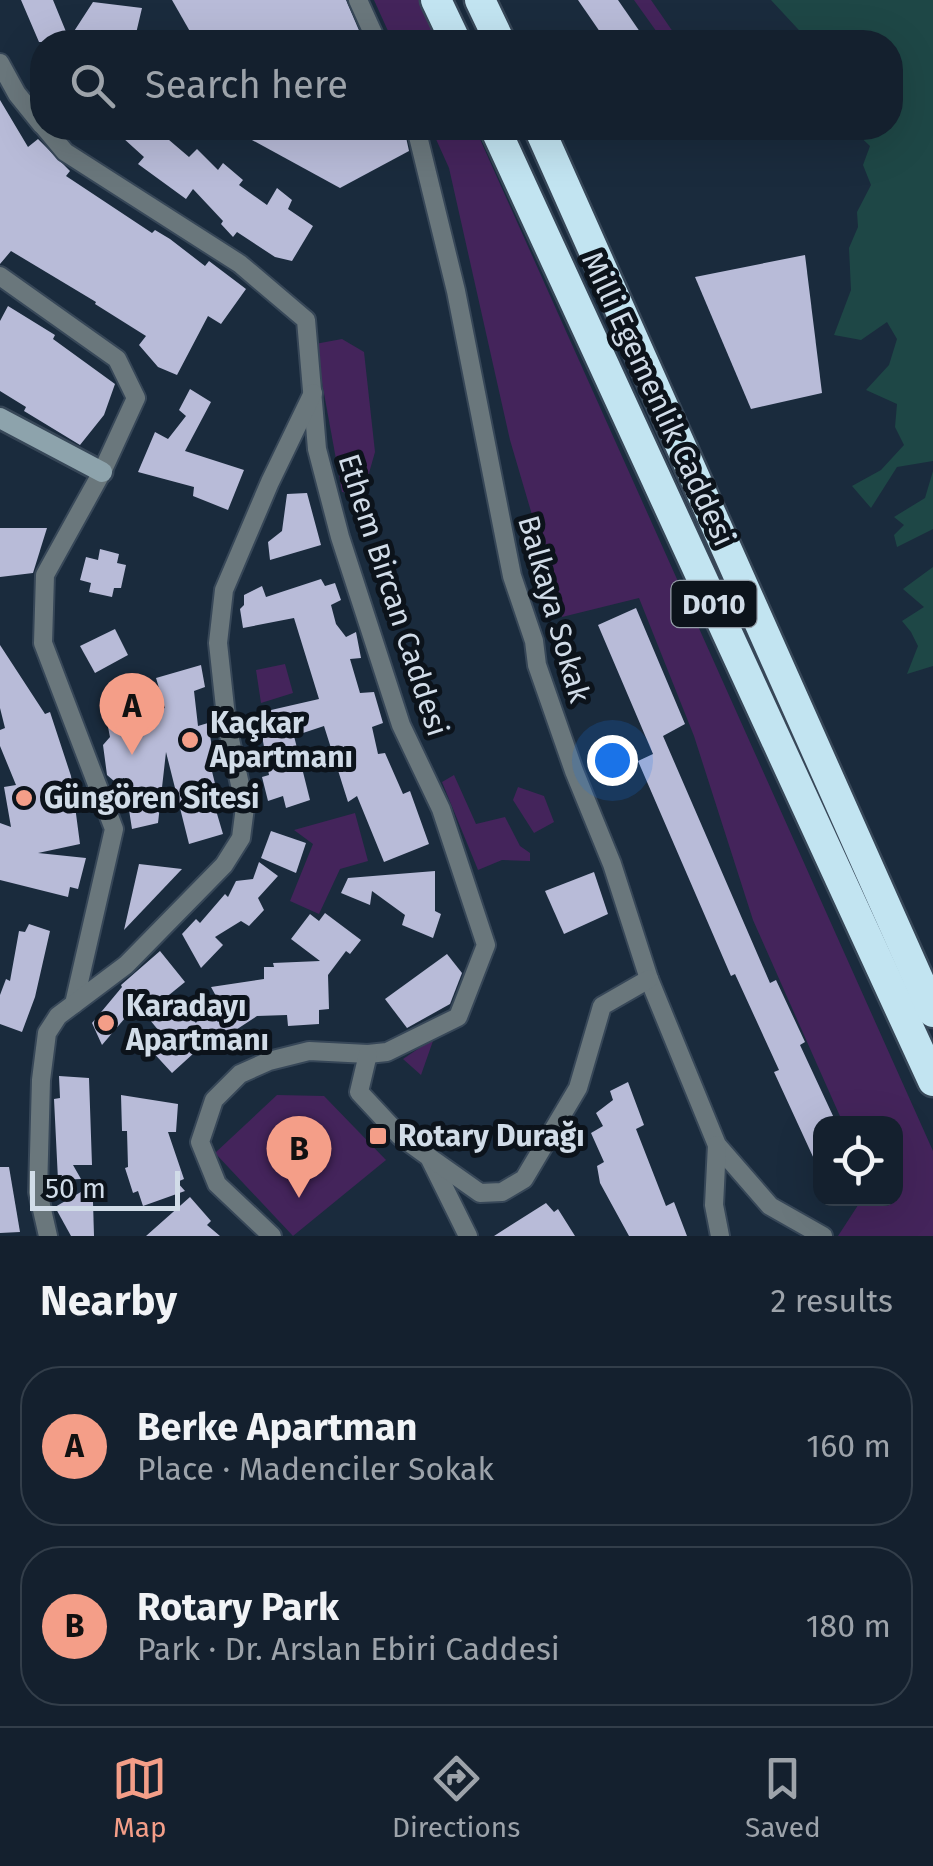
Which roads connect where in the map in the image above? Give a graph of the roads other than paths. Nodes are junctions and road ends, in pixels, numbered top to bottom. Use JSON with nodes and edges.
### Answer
{"nodes":[{"id":1,"x":358,"y":0,"type":"edge"},
{"id":2,"x":436,"y":0,"type":"edge"},
{"id":3,"x":480,"y":0,"type":"edge"},
{"id":4,"x":372,"y":30,"type":"edge"},
{"id":5,"x":450,"y":30,"type":"edge"},
{"id":6,"x":494,"y":30,"type":"edge"},
{"id":7,"x":0,"y":63,"type":"edge"},
{"id":8,"x":30,"y":109,"type":"edge"},
{"id":9,"x":55,"y":140,"type":"edge"},
{"id":10,"x":419,"y":140,"type":"edge"},
{"id":11,"x":501,"y":140,"type":"edge"},
{"id":12,"x":544,"y":140,"type":"edge"},
{"id":13,"x":0,"y":276,"type":"edge"},
{"id":14,"x":314,"y":392,"type":"junction"},
{"id":15,"x":0,"y":418,"type":"edge"},
{"id":16,"x":102,"y":472,"type":"junction"},
{"id":17,"x":649,"y":980,"type":"junction"},
{"id":18,"x":74,"y":1004,"type":"junction"},
{"id":19,"x":933,"y":1012,"type":"edge"},
{"id":20,"x":368,"y":1054,"type":"junction"},
{"id":21,"x":933,"y":1081,"type":"edge"},
{"id":22,"x":717,"y":1145,"type":"junction"},
{"id":23,"x":430,"y":1157,"type":"junction"},
{"id":24,"x":48,"y":1236,"type":"edge"},
{"id":25,"x":272,"y":1236,"type":"edge"},
{"id":26,"x":468,"y":1236,"type":"edge"},
{"id":27,"x":720,"y":1236,"type":"edge"},
{"id":28,"x":824,"y":1236,"type":"edge"}],
"edges":[{"from":1,"to":4,"type":"street"},
{"from":2,"to":5,"type":"highway"},
{"from":3,"to":6,"type":"highway"},
{"from":7,"to":8,"type":"street","name":"Ethem Bircan Caddesi"},
{"from":9,"to":14,"type":"street","name":"Ethem Bircan Caddesi"},
{"from":10,"to":17,"type":"street","name":"Balkaya Sokak"},
{"from":11,"to":21,"type":"highway","name":"Milli Egemenlik Caddesi","number":"D010"},
{"from":12,"to":19,"type":"highway","name":"Milli Egemenlik Caddesi","number":"D010"},
{"from":13,"to":16,"type":"street"},
{"from":14,"to":18,"type":"street"},
{"from":14,"to":20,"type":"street","name":"Ethem Bircan Caddesi"},
{"from":15,"to":16,"type":"street"},
{"from":16,"to":18,"type":"street"},
{"from":17,"to":22,"type":"street","name":"Balkaya Sokak"},
{"from":17,"to":23,"type":"street"},
{"from":18,"to":24,"type":"street"},
{"from":20,"to":23,"type":"street"},
{"from":20,"to":25,"type":"street"},
{"from":22,"to":27,"type":"street"},
{"from":22,"to":28,"type":"street"},
{"from":23,"to":26,"type":"street"}]}
